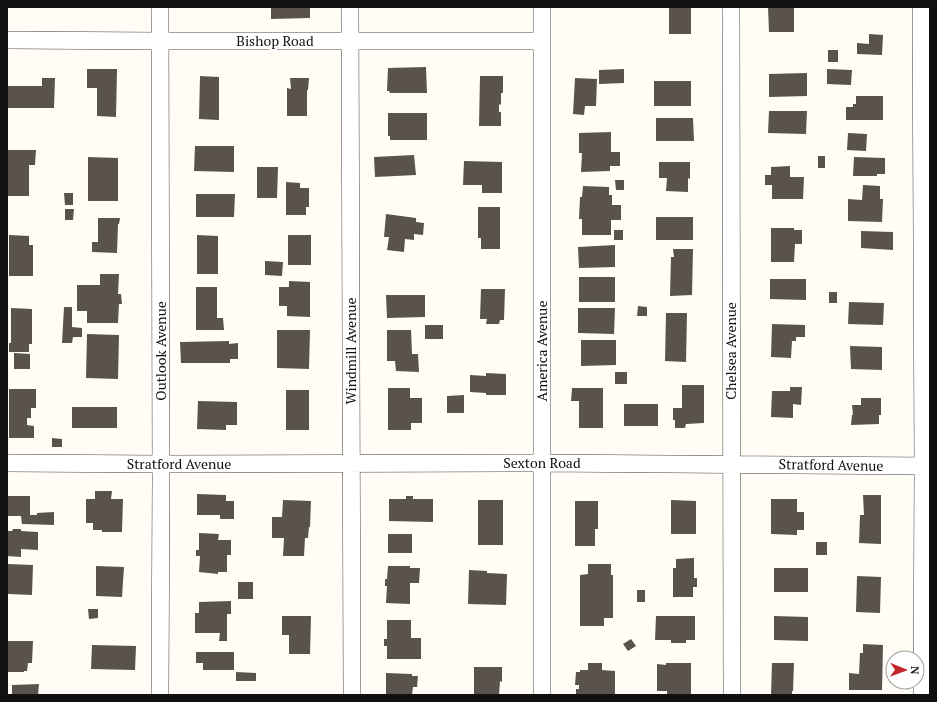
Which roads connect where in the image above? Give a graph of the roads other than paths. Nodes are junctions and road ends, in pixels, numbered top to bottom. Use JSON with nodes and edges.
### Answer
{"nodes":[{"id":1,"x":160,"y":7,"type":"edge"},
{"id":2,"x":350,"y":7,"type":"edge"},
{"id":3,"x":542,"y":7,"type":"edge"},
{"id":4,"x":731,"y":7,"type":"edge"},
{"id":5,"x":921,"y":7,"type":"edge"},
{"id":6,"x":7,"y":40,"type":"edge"},
{"id":7,"x":160,"y":41,"type":"junction"},
{"id":8,"x":350,"y":41,"type":"junction"},
{"id":9,"x":542,"y":41,"type":"junction"},
{"id":10,"x":7,"y":463,"type":"edge"},
{"id":11,"x":542,"y":463,"type":"junction"},
{"id":12,"x":161,"y":464,"type":"junction"},
{"id":13,"x":352,"y":464,"type":"junction"},
{"id":14,"x":731,"y":464,"type":"junction"},
{"id":15,"x":926,"y":466,"type":"edge"},
{"id":16,"x":160,"y":695,"type":"edge"},
{"id":17,"x":352,"y":695,"type":"edge"},
{"id":18,"x":542,"y":695,"type":"edge"},
{"id":19,"x":732,"y":695,"type":"edge"},
{"id":20,"x":922,"y":695,"type":"edge"}],
"edges":[{"from":1,"to":7,"type":"street","name":"Outlook Avenue"},
{"from":2,"to":8,"type":"street","name":"Windmill Avenue"},
{"from":3,"to":9,"type":"street","name":"America Avenue"},
{"from":4,"to":14,"type":"street","name":"Chelsea Avenue"},
{"from":5,"to":15,"type":"street"},
{"from":6,"to":7,"type":"street","name":"Bishop Road"},
{"from":7,"to":8,"type":"street","name":"Bishop Road"},
{"from":7,"to":12,"type":"street","name":"Outlook Avenue"},
{"from":8,"to":9,"type":"street","name":"Bishop Road"},
{"from":8,"to":13,"type":"street","name":"Windmill Avenue"},
{"from":9,"to":11,"type":"street","name":"America Avenue"},
{"from":10,"to":12,"type":"street","name":"Stratford Avenue"},
{"from":11,"to":13,"type":"street","name":"Sexton Road"},
{"from":11,"to":14,"type":"street","name":"Sexton Road"},
{"from":11,"to":18,"type":"street","name":"America Avenue"},
{"from":12,"to":13,"type":"street","name":"Stratford Avenue"},
{"from":12,"to":16,"type":"street","name":"Outlook Avenue"},
{"from":13,"to":17,"type":"street","name":"Windmill Avenue"},
{"from":14,"to":15,"type":"street","name":"Stratford Avenue"},
{"from":14,"to":19,"type":"street","name":"Chelsea Avenue"},
{"from":15,"to":20,"type":"street"}]}
